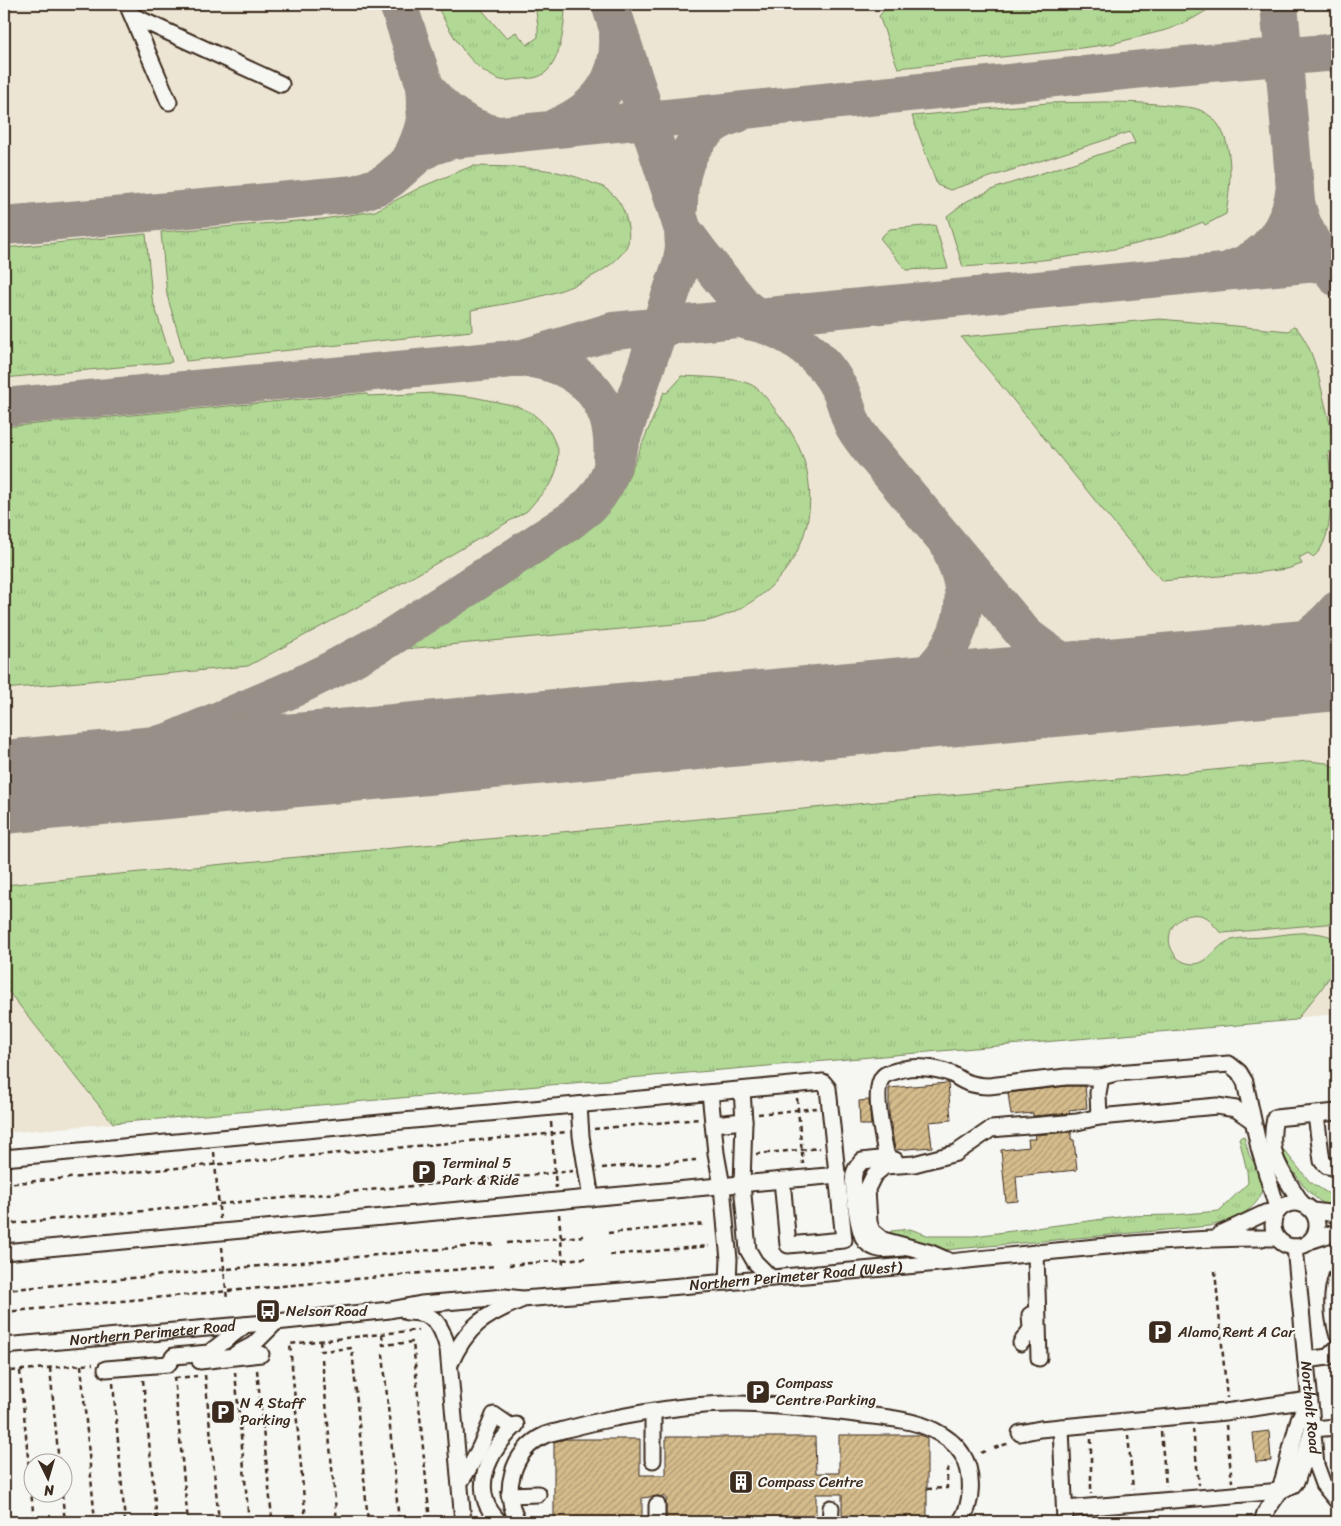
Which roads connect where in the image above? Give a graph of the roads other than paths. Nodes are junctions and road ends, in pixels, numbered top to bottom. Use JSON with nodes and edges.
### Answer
{"nodes":[{"id":1,"x":130,"y":10,"type":"edge"},
{"id":2,"x":282,"y":84,"type":"dead end"},
{"id":3,"x":169,"y":102,"type":"dead end"},
{"id":4,"x":1101,"y":1078,"type":"junction"},
{"id":5,"x":742,"y":1090,"type":"junction"},
{"id":6,"x":710,"y":1093,"type":"junction"},
{"id":7,"x":578,"y":1105,"type":"junction"},
{"id":8,"x":1337,"y":1112,"type":"edge"},
{"id":9,"x":1316,"y":1114,"type":"junction"},
{"id":10,"x":1099,"y":1117,"type":"junction"},
{"id":11,"x":751,"y":1118,"type":"junction"},
{"id":12,"x":1254,"y":1121,"type":"junction"},
{"id":13,"x":714,"y":1124,"type":"junction"},
{"id":14,"x":746,"y":1152,"type":"junction"},
{"id":15,"x":716,"y":1153,"type":"junction"},
{"id":16,"x":4,"y":1158,"type":"edge"},
{"id":17,"x":887,"y":1158,"type":"junction"},
{"id":18,"x":910,"y":1164,"type":"junction"},
{"id":19,"x":1337,"y":1168,"type":"edge"},
{"id":20,"x":838,"y":1175,"type":"junction"},
{"id":21,"x":782,"y":1180,"type":"junction"},
{"id":22,"x":742,"y":1184,"type":"junction"},
{"id":23,"x":722,"y":1186,"type":"junction"},
{"id":24,"x":591,"y":1198,"type":"junction"},
{"id":25,"x":1307,"y":1208,"type":"junction"},
{"id":26,"x":1278,"y":1211,"type":"junction"},
{"id":27,"x":1337,"y":1214,"type":"edge"},
{"id":28,"x":1337,"y":1232,"type":"edge"},
{"id":29,"x":1277,"y":1238,"type":"junction"},
{"id":30,"x":1200,"y":1239,"type":"junction"},
{"id":31,"x":1312,"y":1240,"type":"junction"},
{"id":32,"x":908,"y":1247,"type":"junction"},
{"id":33,"x":1295,"y":1247,"type":"junction"},
{"id":34,"x":4,"y":1252,"type":"edge"},
{"id":35,"x":1031,"y":1253,"type":"junction"},
{"id":36,"x":950,"y":1262,"type":"junction"},
{"id":37,"x":772,"y":1278,"type":"junction"},
{"id":38,"x":728,"y":1282,"type":"junction"},
{"id":39,"x":1336,"y":1287,"type":"edge"},
{"id":40,"x":522,"y":1300,"type":"junction"},
{"id":41,"x":390,"y":1310,"type":"junction"},
{"id":42,"x":276,"y":1322,"type":"junction"},
{"id":43,"x":246,"y":1325,"type":"junction"},
{"id":44,"x":1337,"y":1333,"type":"edge"},
{"id":45,"x":1021,"y":1343,"type":"dead end"},
{"id":46,"x":4,"y":1346,"type":"edge"},
{"id":47,"x":1337,"y":1348,"type":"edge"},
{"id":48,"x":1039,"y":1358,"type":"dead end"},
{"id":49,"x":1306,"y":1360,"type":"junction"},
{"id":50,"x":262,"y":1362,"type":"road end"},
{"id":51,"x":231,"y":1365,"type":"junction"},
{"id":52,"x":450,"y":1366,"type":"junction"},
{"id":53,"x":172,"y":1369,"type":"junction"},
{"id":54,"x":108,"y":1375,"type":"road end"},
{"id":55,"x":1309,"y":1400,"type":"junction"},
{"id":56,"x":653,"y":1411,"type":"junction"},
{"id":57,"x":1062,"y":1427,"type":"junction"},
{"id":58,"x":1337,"y":1427,"type":"edge"},
{"id":59,"x":1312,"y":1430,"type":"junction"},
{"id":60,"x":1018,"y":1437,"type":"road end"},
{"id":61,"x":654,"y":1460,"type":"dead end"},
{"id":62,"x":460,"y":1482,"type":"junction"},
{"id":63,"x":1280,"y":1490,"type":"junction"},
{"id":64,"x":538,"y":1494,"type":"dead end"},
{"id":65,"x":509,"y":1495,"type":"junction"},
{"id":66,"x":1337,"y":1501,"type":"edge"},
{"id":67,"x":657,"y":1505,"type":"dead end"},
{"id":68,"x":1065,"y":1516,"type":"edge"},
{"id":69,"x":1262,"y":1521,"type":"edge"},
{"id":70,"x":463,"y":1522,"type":"edge"},
{"id":71,"x":499,"y":1522,"type":"edge"},
{"id":72,"x":518,"y":1522,"type":"edge"},
{"id":73,"x":657,"y":1522,"type":"edge"},
{"id":74,"x":960,"y":1522,"type":"edge"}],
"edges":[{"from":1,"to":2,"type":"street"},
{"from":1,"to":3,"type":"street"},
{"from":4,"to":10,"type":"street"},
{"from":4,"to":12,"type":"street"},
{"from":4,"to":17,"type":"street"},
{"from":5,"to":6,"type":"street"},
{"from":5,"to":11,"type":"street"},
{"from":5,"to":20,"type":"street"},
{"from":6,"to":7,"type":"street"},
{"from":6,"to":13,"type":"street"},
{"from":7,"to":16,"type":"street"},
{"from":7,"to":24,"type":"street"},
{"from":8,"to":9,"type":"street"},
{"from":9,"to":19,"type":"street"},
{"from":9,"to":25,"type":"street"},
{"from":10,"to":12,"type":"street"},
{"from":10,"to":18,"type":"street"},
{"from":11,"to":13,"type":"street"},
{"from":11,"to":14,"type":"street"},
{"from":12,"to":26,"type":"street"},
{"from":13,"to":15,"type":"street"},
{"from":14,"to":15,"type":"street"},
{"from":14,"to":22,"type":"street"},
{"from":15,"to":23,"type":"street"},
{"from":17,"to":18,"type":"street"},
{"from":17,"to":32,"type":"street"},
{"from":18,"to":32,"type":"street"},
{"from":20,"to":21,"type":"street"},
{"from":20,"to":21,"type":"street"},
{"from":21,"to":22,"type":"street"},
{"from":22,"to":23,"type":"street"},
{"from":22,"to":37,"type":"street"},
{"from":23,"to":24,"type":"street"},
{"from":23,"to":38,"type":"street"},
{"from":24,"to":34,"type":"street"},
{"from":25,"to":26,"type":"street"},
{"from":25,"to":27,"type":"street"},
{"from":25,"to":31,"type":"street"},
{"from":26,"to":29,"type":"street"},
{"from":26,"to":30,"type":"street","name":"Northern Perimeter Road (West)"},
{"from":28,"to":31,"type":"street"},
{"from":29,"to":30,"type":"street","name":"Northern Perimeter Road (West)"},
{"from":29,"to":33,"type":"street"},
{"from":30,"to":35,"type":"street","name":"Northern Perimeter Road (West)"},
{"from":31,"to":33,"type":"street"},
{"from":32,"to":36,"type":"street"},
{"from":33,"to":49,"type":"street","name":"Northolt Road"},
{"from":35,"to":36,"type":"street","name":"Northern Perimeter Road (West)"},
{"from":35,"to":45,"type":"street"},
{"from":35,"to":48,"type":"street"},
{"from":36,"to":37,"type":"street","name":"Northern Perimeter Road (West)"},
{"from":37,"to":38,"type":"street","name":"Northern Perimeter Road (West)"},
{"from":38,"to":40,"type":"street","name":"Northern Perimeter Road (West)"},
{"from":39,"to":44,"type":"street"},
{"from":40,"to":41,"type":"street","name":"Northern Perimeter Road (West)"},
{"from":40,"to":52,"type":"street"},
{"from":41,"to":42,"type":"street","name":"Northern Perimeter Road"},
{"from":41,"to":52,"type":"street"},
{"from":42,"to":43,"type":"street","name":"Northern Perimeter Road"},
{"from":42,"to":51,"type":"street"},
{"from":43,"to":46,"type":"street","name":"Northern Perimeter Road"},
{"from":43,"to":53,"type":"street"},
{"from":47,"to":49,"type":"street"},
{"from":49,"to":55,"type":"street","name":"Northolt Road"},
{"from":50,"to":51,"type":"street"},
{"from":51,"to":53,"type":"street"},
{"from":52,"to":62,"type":"street"},
{"from":53,"to":54,"type":"street"},
{"from":55,"to":57,"type":"street"},
{"from":55,"to":59,"type":"street","name":"Northolt Road"},
{"from":55,"to":63,"type":"street"},
{"from":56,"to":61,"type":"street"},
{"from":56,"to":65,"type":"street"},
{"from":56,"to":74,"type":"street"},
{"from":57,"to":60,"type":"street"},
{"from":57,"to":68,"type":"street"},
{"from":58,"to":59,"type":"street"},
{"from":59,"to":63,"type":"street"},
{"from":59,"to":66,"type":"street","name":"Northolt Road"},
{"from":62,"to":70,"type":"street"},
{"from":62,"to":71,"type":"street"},
{"from":63,"to":68,"type":"street"},
{"from":63,"to":69,"type":"street"},
{"from":64,"to":65,"type":"street"},
{"from":65,"to":72,"type":"street"},
{"from":67,"to":73,"type":"street"}]}
